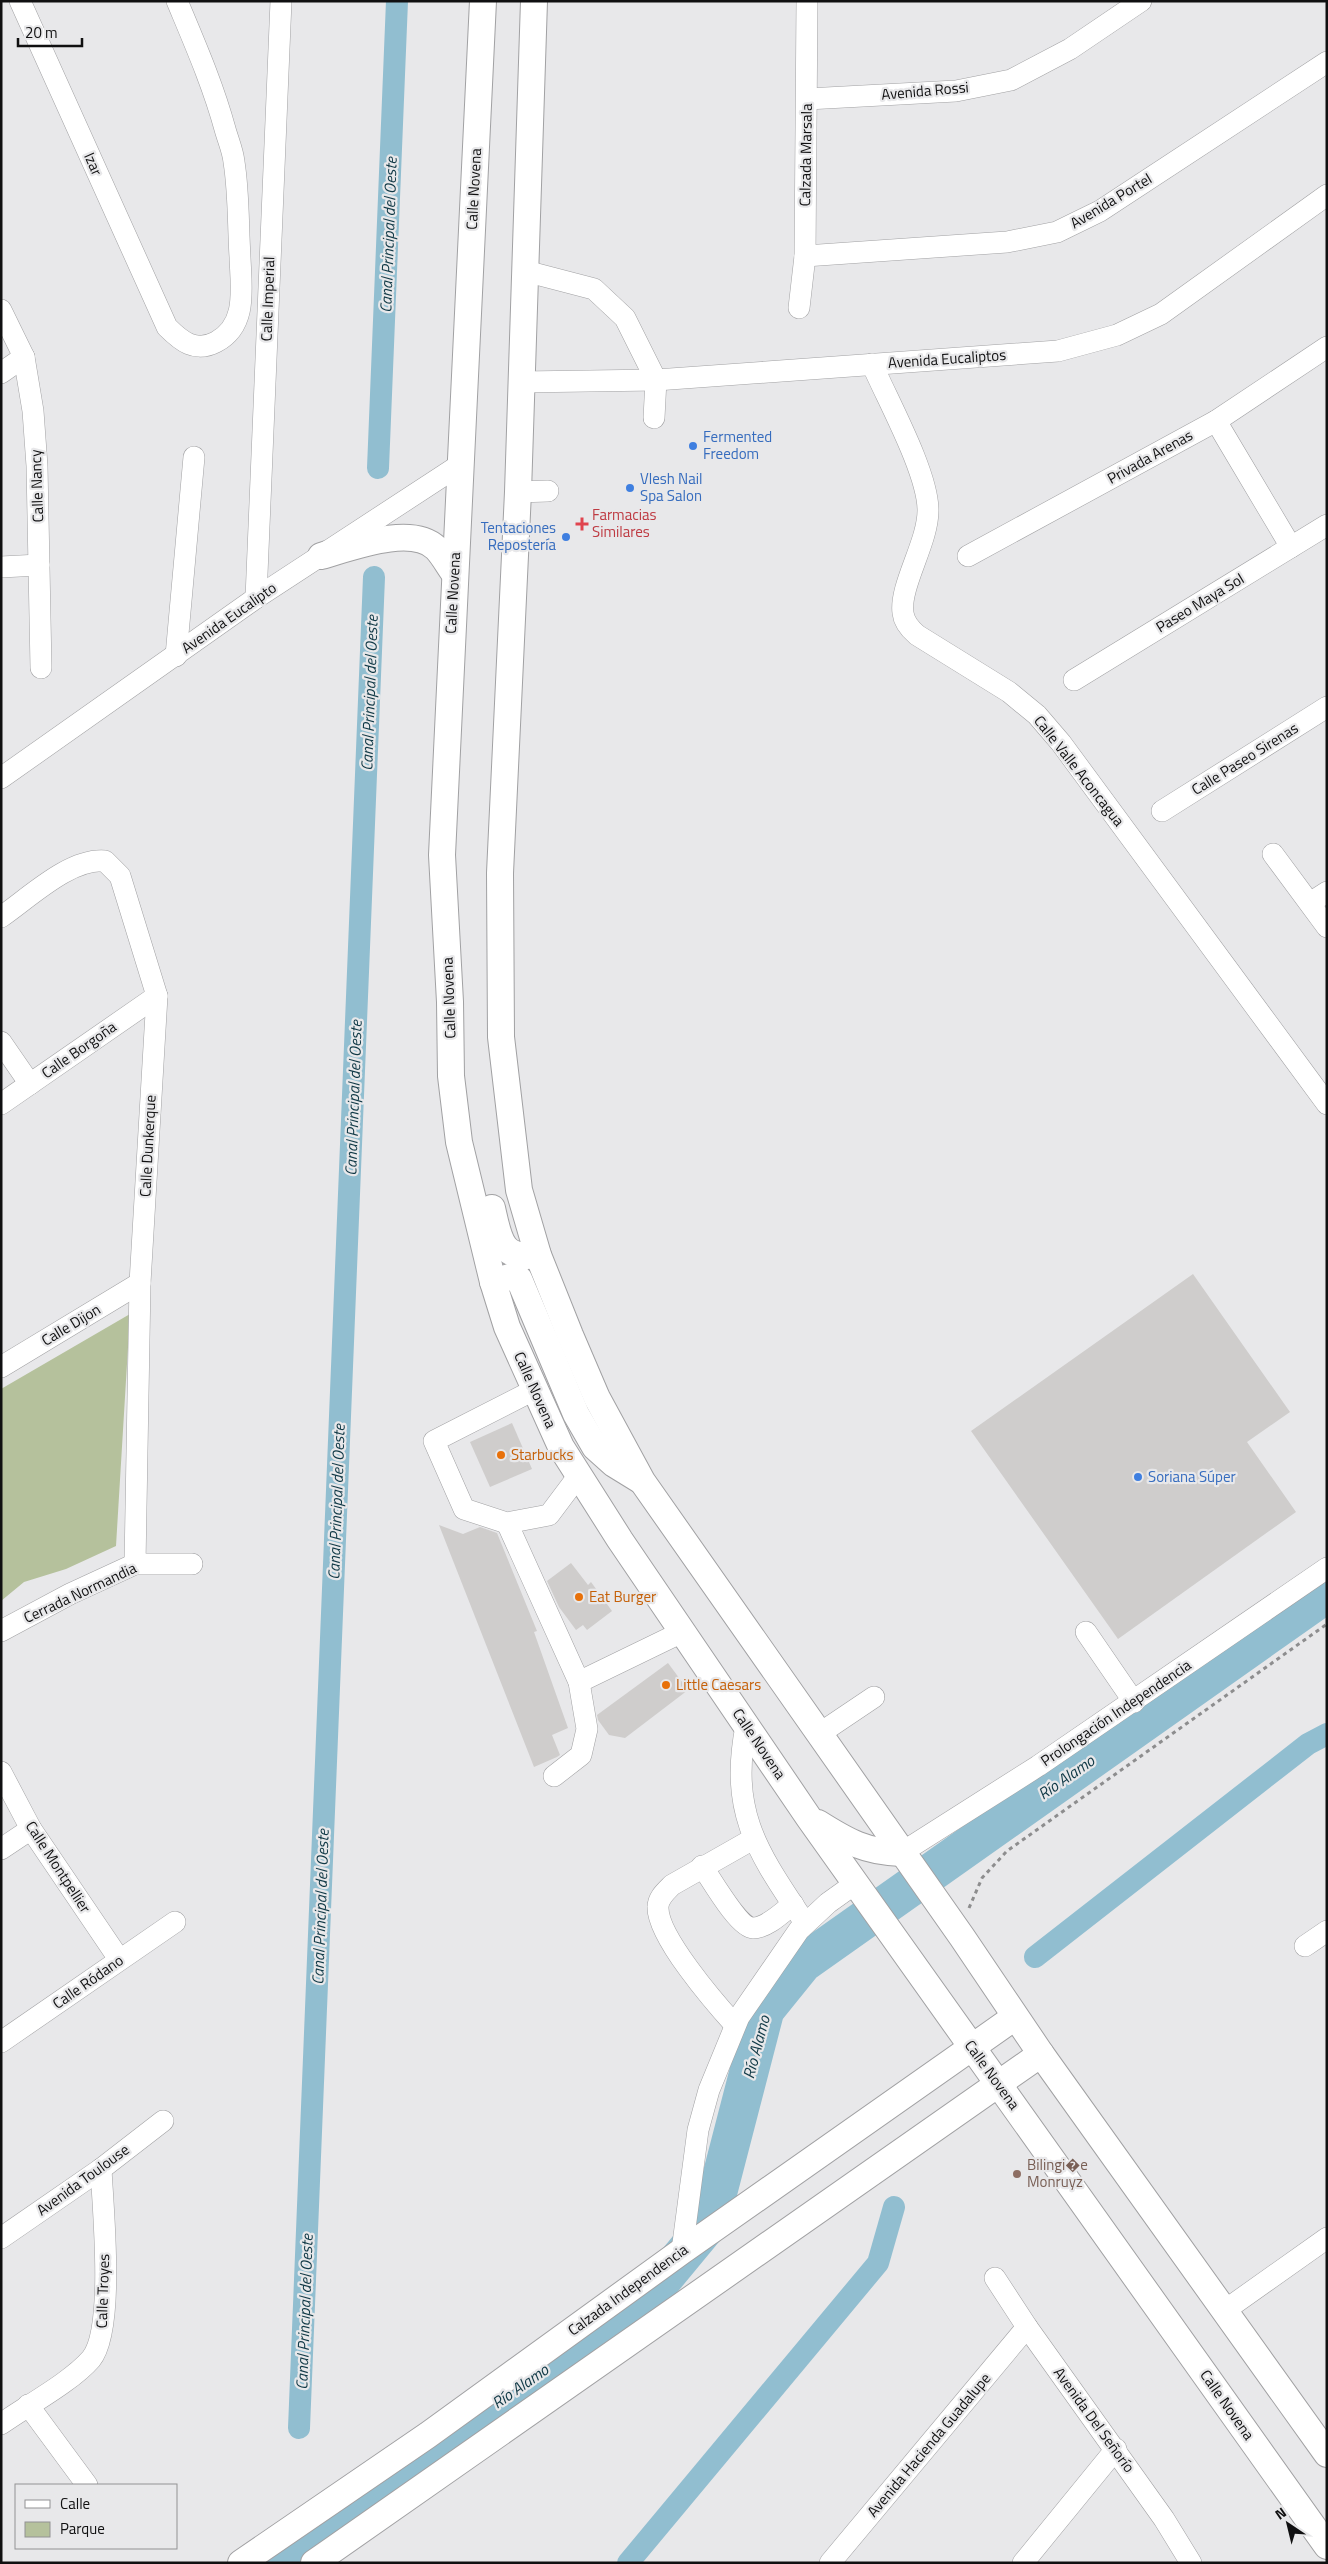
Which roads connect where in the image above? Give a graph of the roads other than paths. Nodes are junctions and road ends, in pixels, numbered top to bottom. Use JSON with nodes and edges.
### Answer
{"nodes":[{"id":1,"x":20,"y":1,"type":"edge"},
{"id":2,"x":177,"y":1,"type":"edge"},
{"id":3,"x":281,"y":1,"type":"edge"},
{"id":4,"x":483,"y":1,"type":"edge"},
{"id":5,"x":534,"y":1,"type":"edge"},
{"id":6,"x":807,"y":1,"type":"edge"},
{"id":7,"x":1141,"y":1,"type":"edge"},
{"id":8,"x":1327,"y":62,"type":"edge"},
{"id":9,"x":807,"y":99,"type":"junction"},
{"id":10,"x":1327,"y":195,"type":"edge"},
{"id":11,"x":805,"y":256,"type":"junction"},
{"id":12,"x":526,"y":271,"type":"junction"},
{"id":13,"x":799,"y":308,"type":"dead end"},
{"id":14,"x":1,"y":310,"type":"edge"},
{"id":15,"x":1327,"y":347,"type":"edge"},
{"id":16,"x":24,"y":357,"type":"junction"},
{"id":17,"x":872,"y":364,"type":"junction"},
{"id":18,"x":1,"y":373,"type":"edge"},
{"id":19,"x":656,"y":380,"type":"junction"},
{"id":20,"x":522,"y":382,"type":"junction"},
{"id":21,"x":654,"y":418,"type":"dead end"},
{"id":22,"x":1216,"y":421,"type":"junction"},
{"id":23,"x":194,"y":457,"type":"dead end"},
{"id":24,"x":461,"y":464,"type":"junction"},
{"id":25,"x":548,"y":491,"type":"dead end"},
{"id":26,"x":518,"y":492,"type":"junction"},
{"id":27,"x":1327,"y":526,"type":"edge"},
{"id":28,"x":1292,"y":547,"type":"junction"},
{"id":29,"x":322,"y":556,"type":"junction"},
{"id":30,"x":968,"y":556,"type":"dead end"},
{"id":31,"x":39,"y":565,"type":"junction"},
{"id":32,"x":1,"y":567,"type":"edge"},
{"id":33,"x":454,"y":573,"type":"junction"},
{"id":34,"x":256,"y":598,"type":"junction"},
{"id":35,"x":176,"y":656,"type":"junction"},
{"id":36,"x":41,"y":668,"type":"dead end"},
{"id":37,"x":1074,"y":680,"type":"dead end"},
{"id":38,"x":1327,"y":707,"type":"edge"},
{"id":39,"x":1,"y":778,"type":"edge"},
{"id":40,"x":1162,"y":811,"type":"dead end"},
{"id":41,"x":1273,"y":854,"type":"dead end"},
{"id":42,"x":1318,"y":898,"type":"edge"},
{"id":43,"x":1,"y":917,"type":"edge"},
{"id":44,"x":1327,"y":927,"type":"edge"},
{"id":45,"x":157,"y":996,"type":"junction"},
{"id":46,"x":450,"y":1002,"type":"junction"},
{"id":47,"x":1,"y":1042,"type":"edge"},
{"id":48,"x":30,"y":1084,"type":"junction"},
{"id":49,"x":1,"y":1104,"type":"edge"},
{"id":50,"x":1327,"y":1104,"type":"edge"},
{"id":51,"x":538,"y":1254,"type":"junction"},
{"id":52,"x":493,"y":1282,"type":"junction"},
{"id":53,"x":140,"y":1283,"type":"junction"},
{"id":54,"x":1,"y":1368,"type":"edge"},
{"id":55,"x":534,"y":1390,"type":"junction"},
{"id":56,"x":579,"y":1476,"type":"junction"},
{"id":57,"x":642,"y":1481,"type":"junction"},
{"id":58,"x":507,"y":1523,"type":"junction"},
{"id":59,"x":135,"y":1564,"type":"junction"},
{"id":60,"x":192,"y":1564,"type":"dead end"},
{"id":61,"x":1327,"y":1568,"type":"edge"},
{"id":62,"x":1,"y":1631,"type":"edge"},
{"id":63,"x":682,"y":1632,"type":"junction"},
{"id":64,"x":1086,"y":1632,"type":"dead end"},
{"id":65,"x":579,"y":1682,"type":"junction"},
{"id":66,"x":874,"y":1697,"type":"dead end"},
{"id":67,"x":1134,"y":1702,"type":"junction"},
{"id":68,"x":746,"y":1726,"type":"junction"},
{"id":69,"x":819,"y":1734,"type":"junction"},
{"id":70,"x":1,"y":1772,"type":"edge"},
{"id":71,"x":554,"y":1776,"type":"dead end"},
{"id":72,"x":809,"y":1818,"type":"junction"},
{"id":73,"x":31,"y":1829,"type":"junction"},
{"id":74,"x":753,"y":1839,"type":"junction"},
{"id":75,"x":1,"y":1849,"type":"edge"},
{"id":76,"x":904,"y":1856,"type":"junction"},
{"id":77,"x":702,"y":1866,"type":"junction"},
{"id":78,"x":859,"y":1888,"type":"junction"},
{"id":79,"x":793,"y":1904,"type":"junction"},
{"id":80,"x":175,"y":1922,"type":"dead end"},
{"id":81,"x":806,"y":1923,"type":"junction"},
{"id":82,"x":1327,"y":1931,"type":"edge"},
{"id":83,"x":1305,"y":1946,"type":"dead end"},
{"id":84,"x":119,"y":1959,"type":"junction"},
{"id":85,"x":1015,"y":2017,"type":"junction"},
{"id":86,"x":735,"y":2026,"type":"junction"},
{"id":87,"x":1,"y":2042,"type":"edge"},
{"id":88,"x":972,"y":2047,"type":"junction"},
{"id":89,"x":1040,"y":2054,"type":"junction"},
{"id":90,"x":998,"y":2083,"type":"junction"},
{"id":91,"x":163,"y":2121,"type":"dead end"},
{"id":92,"x":101,"y":2169,"type":"junction"},
{"id":93,"x":1,"y":2238,"type":"edge"},
{"id":94,"x":1327,"y":2238,"type":"edge"},
{"id":95,"x":682,"y":2250,"type":"junction"},
{"id":96,"x":995,"y":2278,"type":"dead end"},
{"id":97,"x":1224,"y":2311,"type":"junction"},
{"id":98,"x":1027,"y":2327,"type":"junction"},
{"id":99,"x":28,"y":2405,"type":"junction"},
{"id":100,"x":1,"y":2424,"type":"edge"},
{"id":101,"x":1116,"y":2450,"type":"junction"},
{"id":102,"x":1327,"y":2454,"type":"edge"},
{"id":103,"x":86,"y":2484,"type":"edge"},
{"id":104,"x":1327,"y":2546,"type":"edge"},
{"id":105,"x":240,"y":2563,"type":"edge"},
{"id":106,"x":314,"y":2563,"type":"edge"},
{"id":107,"x":830,"y":2563,"type":"edge"},
{"id":108,"x":1023,"y":2563,"type":"edge"},
{"id":109,"x":1192,"y":2563,"type":"edge"}],
"edges":[{"from":1,"to":2,"type":"street","name":"Izar"},
{"from":3,"to":34,"type":"street","name":"Calle Imperial"},
{"from":4,"to":24,"type":"main road","name":"Calle Novena"},
{"from":5,"to":12,"type":"main road"},
{"from":6,"to":9,"type":"street","name":"Calzada Marsala"},
{"from":7,"to":9,"type":"street","name":"Avenida Rossi"},
{"from":8,"to":11,"type":"street","name":"Avenida Portel"},
{"from":9,"to":11,"type":"street","name":"Calzada Marsala"},
{"from":10,"to":17,"type":"street","name":"Avenida Eucaliptos"},
{"from":11,"to":13,"type":"street","name":"Calzada Marsala"},
{"from":12,"to":19,"type":"street"},
{"from":12,"to":20,"type":"main road"},
{"from":14,"to":16,"type":"street","name":"Calle Nancy"},
{"from":15,"to":22,"type":"street","name":"Privada Arenas"},
{"from":16,"to":18,"type":"street"},
{"from":16,"to":31,"type":"street","name":"Calle Nancy"},
{"from":17,"to":19,"type":"street","name":"Avenida Eucaliptos"},
{"from":17,"to":50,"type":"street","name":"Calle Valle Aconcagua"},
{"from":19,"to":20,"type":"street","name":"Avenida Eucaliptos"},
{"from":19,"to":21,"type":"street"},
{"from":20,"to":26,"type":"main road"},
{"from":22,"to":28,"type":"street"},
{"from":22,"to":30,"type":"street","name":"Privada Arenas"},
{"from":23,"to":35,"type":"street"},
{"from":24,"to":29,"type":"street","name":"Avenida Eucalipto"},
{"from":24,"to":33,"type":"main road","name":"Calle Novena"},
{"from":25,"to":26,"type":"street"},
{"from":26,"to":51,"type":"main road"},
{"from":27,"to":28,"type":"street","name":"Paseo Maya Sol"},
{"from":28,"to":37,"type":"street","name":"Paseo Maya Sol"},
{"from":29,"to":33,"type":"main road"},
{"from":29,"to":34,"type":"street","name":"Avenida Eucalipto"},
{"from":31,"to":32,"type":"street"},
{"from":31,"to":36,"type":"street","name":"Calle Nancy"},
{"from":33,"to":46,"type":"main road","name":"Calle Novena"},
{"from":34,"to":35,"type":"street","name":"Avenida Eucalipto"},
{"from":35,"to":39,"type":"street","name":"Avenida Eucalipto"},
{"from":38,"to":40,"type":"street","name":"Calle Paseo Sirenas"},
{"from":41,"to":42,"type":"street"},
{"from":42,"to":44,"type":"street"},
{"from":43,"to":45,"type":"street","name":"Calle Dunkerque"},
{"from":45,"to":48,"type":"street","name":"Calle Borgoña"},
{"from":45,"to":53,"type":"street","name":"Calle Dunkerque"},
{"from":46,"to":51,"type":"main road"},
{"from":46,"to":52,"type":"main road","name":"Calle Novena"},
{"from":47,"to":48,"type":"street"},
{"from":48,"to":49,"type":"street","name":"Calle Borgoña"},
{"from":51,"to":57,"type":"main road"},
{"from":52,"to":55,"type":"main road","name":"Calle Novena"},
{"from":52,"to":57,"type":"main road"},
{"from":53,"to":54,"type":"street","name":"Calle Dijon"},
{"from":53,"to":59,"type":"street","name":"Calle Dunkerque"},
{"from":55,"to":56,"type":"main road","name":"Calle Novena"},
{"from":55,"to":58,"type":"street"},
{"from":56,"to":58,"type":"street"},
{"from":56,"to":63,"type":"main road","name":"Calle Novena"},
{"from":57,"to":69,"type":"main road"},
{"from":58,"to":65,"type":"street"},
{"from":59,"to":60,"type":"street","name":"Cerrada Normandia"},
{"from":59,"to":62,"type":"street","name":"Cerrada Normandia"},
{"from":61,"to":67,"type":"street","name":"Prolongación Independencia"},
{"from":63,"to":65,"type":"street"},
{"from":63,"to":68,"type":"main road","name":"Calle Novena"},
{"from":64,"to":67,"type":"street"},
{"from":65,"to":71,"type":"street"},
{"from":66,"to":69,"type":"street"},
{"from":67,"to":76,"type":"street","name":"Prolongación Independencia"},
{"from":68,"to":72,"type":"main road","name":"Calle Novena"},
{"from":68,"to":74,"type":"street"},
{"from":69,"to":76,"type":"main road"},
{"from":70,"to":73,"type":"street","name":"Calle Montpellier"},
{"from":72,"to":76,"type":"main road"},
{"from":72,"to":78,"type":"main road","name":"Calle Novena"},
{"from":73,"to":75,"type":"street"},
{"from":73,"to":84,"type":"street","name":"Calle Montpellier"},
{"from":74,"to":77,"type":"street"},
{"from":74,"to":79,"type":"street"},
{"from":76,"to":85,"type":"main road"},
{"from":77,"to":79,"type":"street"},
{"from":77,"to":86,"type":"street"},
{"from":78,"to":81,"type":"street"},
{"from":78,"to":88,"type":"main road","name":"Calle Novena"},
{"from":79,"to":81,"type":"street"},
{"from":80,"to":84,"type":"street","name":"Calle Ródano"},
{"from":81,"to":86,"type":"street"},
{"from":82,"to":83,"type":"street"},
{"from":84,"to":87,"type":"street","name":"Calle Ródano"},
{"from":85,"to":88,"type":"main road","name":"Calzada Independencia"},
{"from":85,"to":89,"type":"main road"},
{"from":86,"to":95,"type":"street"},
{"from":88,"to":90,"type":"main road","name":"Calle Novena"},
{"from":88,"to":95,"type":"main road","name":"Calzada Independencia"},
{"from":89,"to":90,"type":"main road"},
{"from":89,"to":97,"type":"main road"},
{"from":90,"to":104,"type":"main road","name":"Calle Novena"},
{"from":90,"to":106,"type":"main road"},
{"from":91,"to":92,"type":"street","name":"Avenida Toulouse"},
{"from":92,"to":93,"type":"street","name":"Avenida Toulouse"},
{"from":92,"to":99,"type":"street","name":"Calle Troyes"},
{"from":94,"to":97,"type":"street"},
{"from":95,"to":105,"type":"main road","name":"Calzada Independencia"},
{"from":96,"to":98,"type":"street","name":"Avenida Del Señorío"},
{"from":97,"to":102,"type":"main road"},
{"from":98,"to":101,"type":"street","name":"Avenida Del Señorío"},
{"from":98,"to":107,"type":"street","name":"Avenida Hacienda Guadalupe"},
{"from":99,"to":100,"type":"street","name":"Calle Troyes"},
{"from":99,"to":103,"type":"street"},
{"from":101,"to":108,"type":"street"},
{"from":101,"to":109,"type":"street","name":"Avenida Del Señorío"}]}
